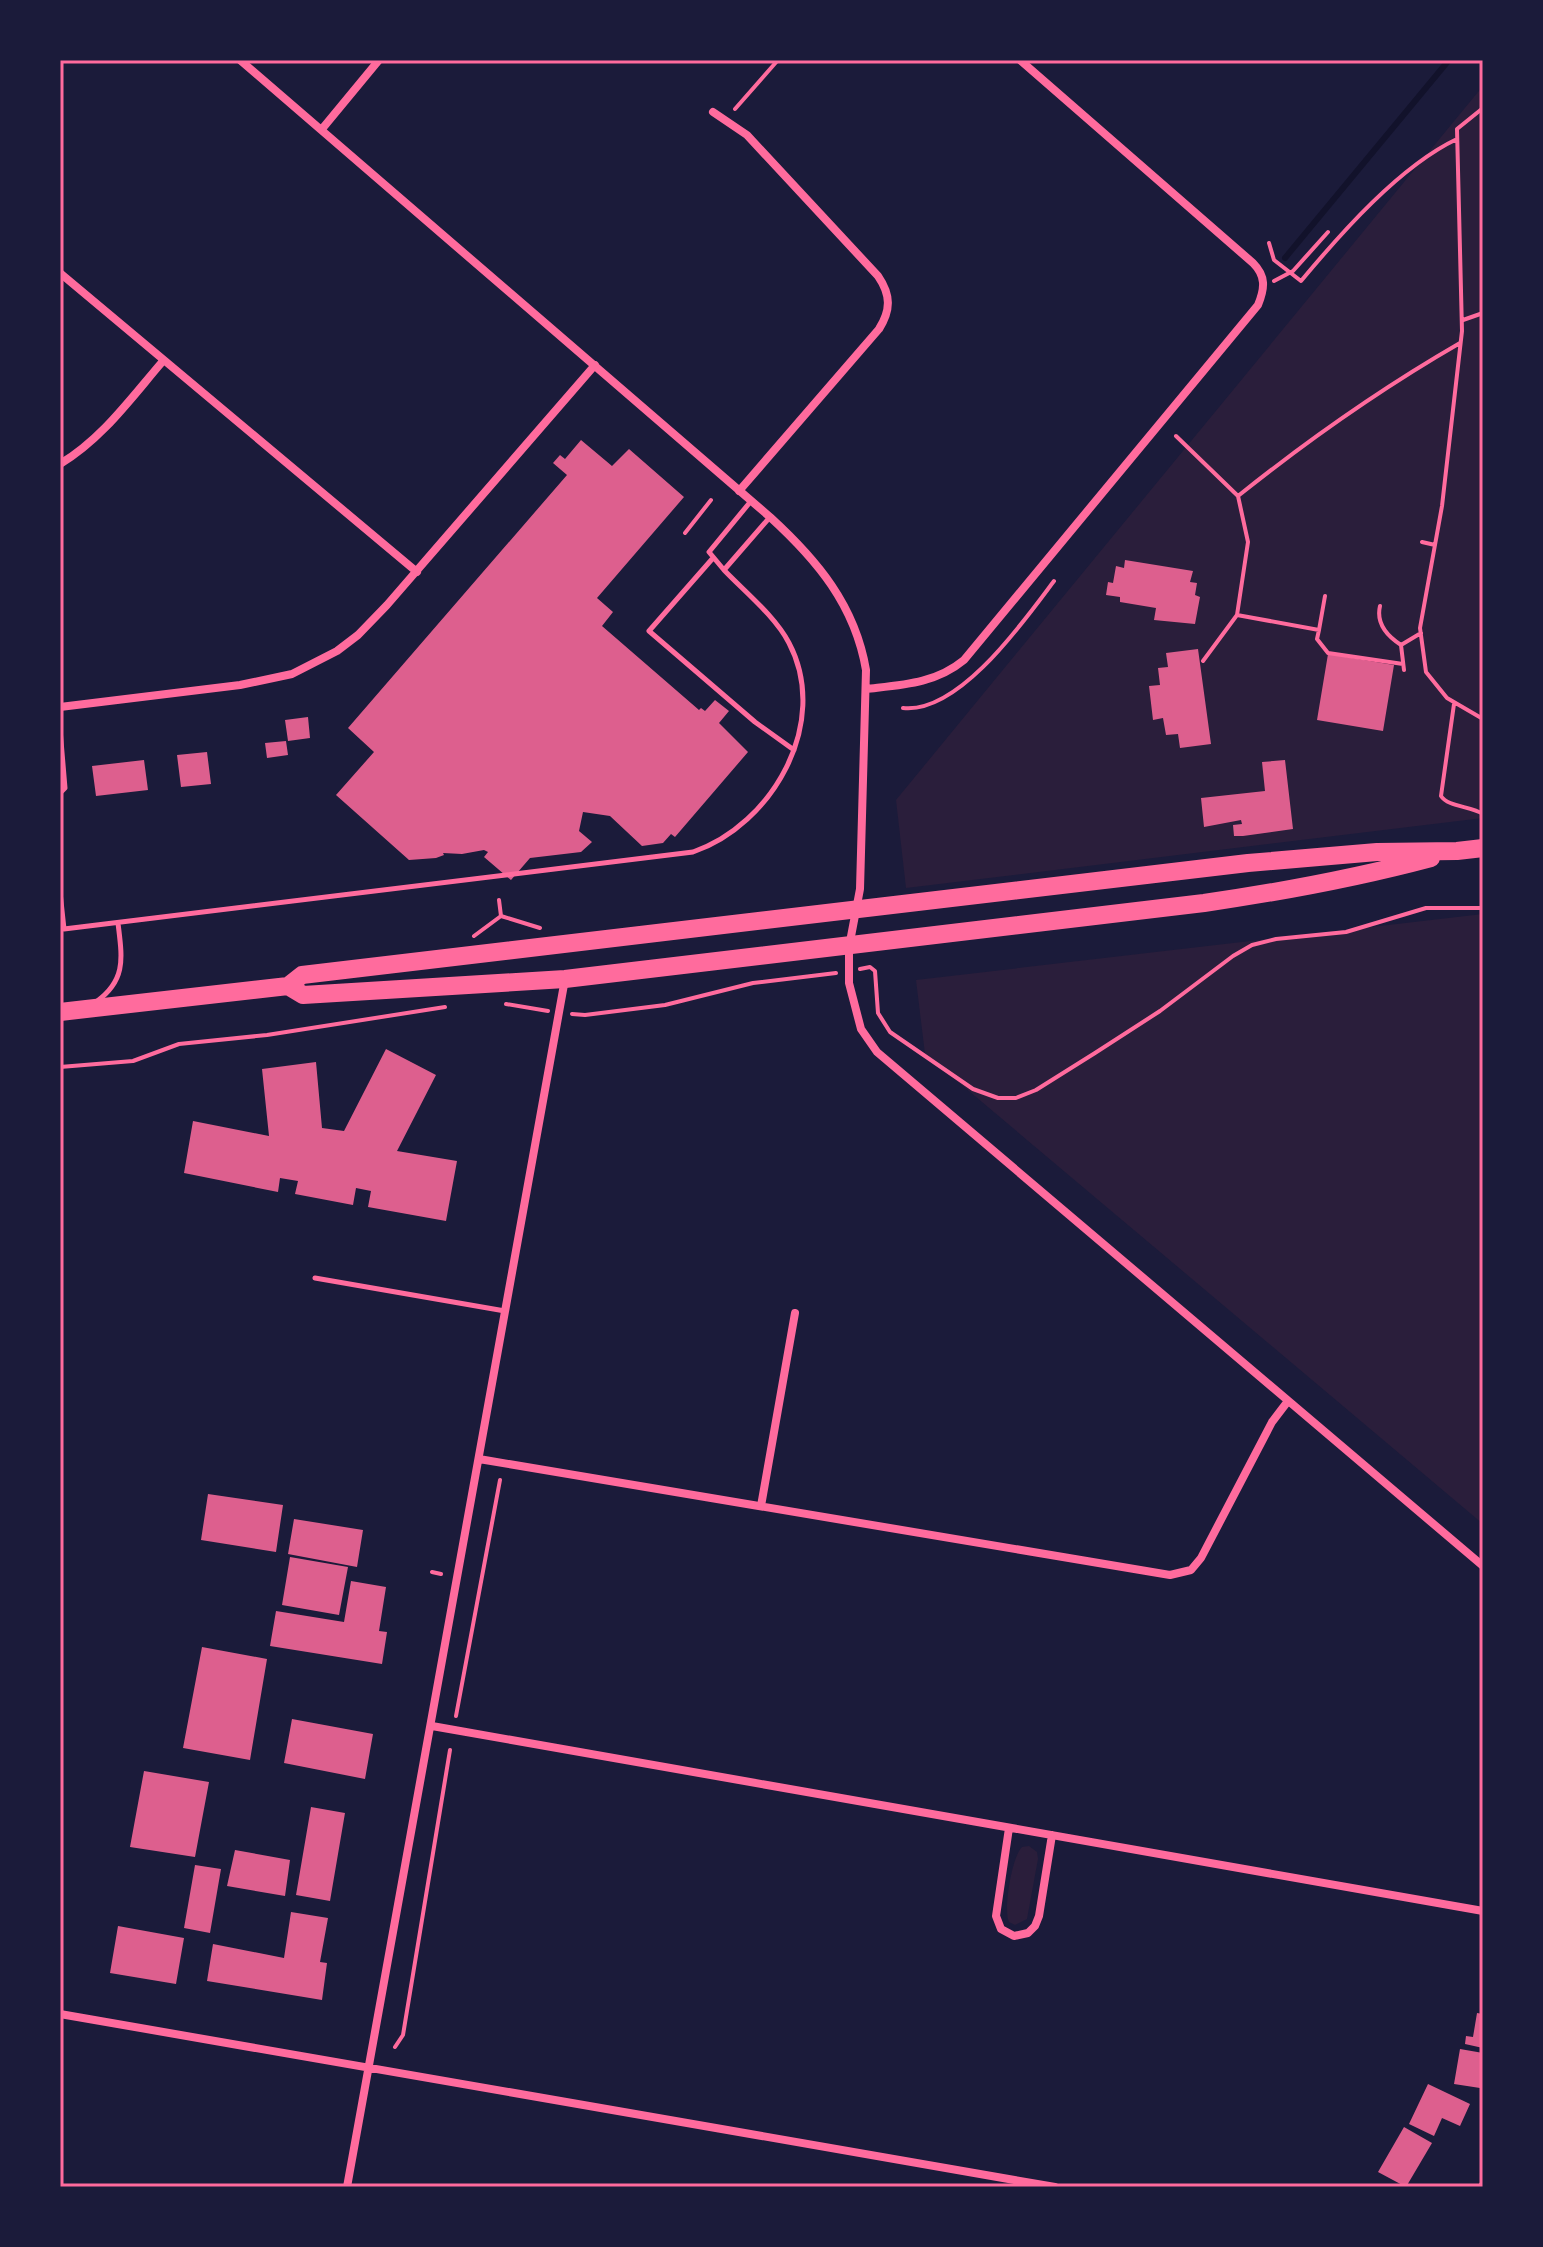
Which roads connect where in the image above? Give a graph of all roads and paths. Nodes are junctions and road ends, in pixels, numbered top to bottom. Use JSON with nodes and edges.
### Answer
{"nodes":[{"id":1,"x":240,"y":60,"type":"edge"},
{"id":2,"x":379,"y":60,"type":"edge"},
{"id":3,"x":778,"y":60,"type":"edge"},
{"id":4,"x":1020,"y":60,"type":"edge"},
{"id":5,"x":1483,"y":108,"type":"edge"},
{"id":6,"x":713,"y":112,"type":"dead end"},
{"id":7,"x":725,"y":120,"type":"junction"},
{"id":8,"x":322,"y":129,"type":"junction"},
{"id":9,"x":1457,"y":139,"type":"junction"},
{"id":10,"x":1328,"y":232,"type":"dead end"},
{"id":11,"x":1269,"y":243,"type":"dead end"},
{"id":12,"x":60,"y":273,"type":"edge"},
{"id":13,"x":1290,"y":273,"type":"junction"},
{"id":14,"x":1264,"y":282,"type":"junction"},
{"id":15,"x":1483,"y":313,"type":"edge"},
{"id":16,"x":1463,"y":321,"type":"junction"},
{"id":17,"x":1461,"y":343,"type":"junction"},
{"id":18,"x":163,"y":361,"type":"junction"},
{"id":19,"x":595,"y":365,"type":"junction"},
{"id":20,"x":1176,"y":436,"type":"dead end"},
{"id":21,"x":60,"y":464,"type":"edge"},
{"id":22,"x":739,"y":491,"type":"junction"},
{"id":23,"x":1238,"y":496,"type":"junction"},
{"id":24,"x":711,"y":500,"type":"dead end"},
{"id":25,"x":751,"y":501,"type":"junction"},
{"id":26,"x":770,"y":517,"type":"junction"},
{"id":27,"x":685,"y":533,"type":"dead end"},
{"id":28,"x":1422,"y":542,"type":"dead end"},
{"id":29,"x":1435,"y":545,"type":"junction"},
{"id":30,"x":711,"y":555,"type":"junction"},
{"id":31,"x":724,"y":570,"type":"junction"},
{"id":32,"x":417,"y":572,"type":"junction"},
{"id":33,"x":1054,"y":581,"type":"dead end"},
{"id":34,"x":1325,"y":596,"type":"dead end"},
{"id":35,"x":1380,"y":606,"type":"dead end"},
{"id":36,"x":1237,"y":615,"type":"junction"},
{"id":37,"x":1319,"y":630,"type":"junction"},
{"id":38,"x":1421,"y":633,"type":"junction"},
{"id":39,"x":1401,"y":645,"type":"junction"},
{"id":40,"x":1203,"y":661,"type":"dead end"},
{"id":41,"x":866,"y":689,"type":"junction"},
{"id":42,"x":1454,"y":702,"type":"junction"},
{"id":43,"x":60,"y":707,"type":"edge"},
{"id":44,"x":903,"y":708,"type":"dead end"},
{"id":45,"x":1483,"y":719,"type":"edge"},
{"id":46,"x":60,"y":729,"type":"edge"},
{"id":47,"x":794,"y":750,"type":"junction"},
{"id":48,"x":60,"y":793,"type":"edge"},
{"id":49,"x":1483,"y":814,"type":"edge"},
{"id":50,"x":1483,"y":848,"type":"edge"},
{"id":51,"x":1457,"y":851,"type":"junction"},
{"id":52,"x":60,"y":892,"type":"edge"},
{"id":53,"x":499,"y":900,"type":"dead end"},
{"id":54,"x":1483,"y":908,"type":"edge"},
{"id":55,"x":856,"y":910,"type":"junction"},
{"id":56,"x":501,"y":916,"type":"junction"},
{"id":57,"x":118,"y":923,"type":"junction"},
{"id":58,"x":546,"y":931,"type":"dead end"},
{"id":59,"x":469,"y":940,"type":"dead end"},
{"id":60,"x":849,"y":947,"type":"junction"},
{"id":61,"x":870,"y":967,"type":"dead end"},
{"id":62,"x":825,"y":974,"type":"dead end"},
{"id":63,"x":565,"y":979,"type":"junction"},
{"id":64,"x":288,"y":986,"type":"junction"},
{"id":65,"x":494,"y":1004,"type":"dead end"},
{"id":66,"x":450,"y":1006,"type":"dead end"},
{"id":67,"x":528,"y":1008,"type":"dead end"},
{"id":68,"x":86,"y":1009,"type":"junction"},
{"id":69,"x":60,"y":1012,"type":"edge"},
{"id":70,"x":581,"y":1015,"type":"dead end"},
{"id":71,"x":60,"y":1067,"type":"edge"},
{"id":72,"x":315,"y":1278,"type":"dead end"},
{"id":73,"x":506,"y":1311,"type":"junction"},
{"id":74,"x":795,"y":1313,"type":"dead end"},
{"id":75,"x":1288,"y":1401,"type":"junction"},
{"id":76,"x":479,"y":1459,"type":"junction"},
{"id":77,"x":500,"y":1480,"type":"dead end"},
{"id":78,"x":761,"y":1506,"type":"junction"},
{"id":79,"x":1483,"y":1566,"type":"edge"},
{"id":80,"x":432,"y":1572,"type":"dead end"},
{"id":81,"x":441,"y":1574,"type":"dead end"},
{"id":82,"x":470,"y":1580,"type":"dead end"},
{"id":83,"x":482,"y":1582,"type":"junction"},
{"id":84,"x":456,"y":1716,"type":"dead end"},
{"id":85,"x":432,"y":1726,"type":"junction"},
{"id":86,"x":450,"y":1750,"type":"dead end"},
{"id":87,"x":1009,"y":1828,"type":"junction"},
{"id":88,"x":1052,"y":1835,"type":"junction"},
{"id":89,"x":1483,"y":1911,"type":"edge"},
{"id":90,"x":60,"y":2014,"type":"edge"},
{"id":91,"x":395,"y":2047,"type":"dead end"},
{"id":92,"x":369,"y":2067,"type":"junction"},
{"id":93,"x":347,"y":2187,"type":"edge"},
{"id":94,"x":1055,"y":2187,"type":"edge"}],
"edges":[{"from":1,"to":8,"type":"street"},
{"from":2,"to":8,"type":"street"},
{"from":3,"to":7,"type":"path"},
{"from":4,"to":14,"type":"street"},
{"from":5,"to":9,"type":"path"},
{"from":6,"to":7,"type":"street"},
{"from":7,"to":22,"type":"street"},
{"from":8,"to":19,"type":"street"},
{"from":9,"to":13,"type":"path"},
{"from":9,"to":16,"type":"path"},
{"from":10,"to":13,"type":"path"},
{"from":11,"to":13,"type":"path"},
{"from":12,"to":18,"type":"street"},
{"from":13,"to":14,"type":"path"},
{"from":14,"to":41,"type":"street"},
{"from":15,"to":16,"type":"path"},
{"from":16,"to":17,"type":"path"},
{"from":17,"to":23,"type":"path"},
{"from":17,"to":29,"type":"path"},
{"from":18,"to":21,"type":"street"},
{"from":18,"to":32,"type":"street"},
{"from":19,"to":22,"type":"street"},
{"from":19,"to":32,"type":"street"},
{"from":20,"to":23,"type":"path"},
{"from":22,"to":25,"type":"street"},
{"from":23,"to":36,"type":"path"},
{"from":24,"to":27,"type":"path"},
{"from":25,"to":26,"type":"street"},
{"from":25,"to":30,"type":"lane"},
{"from":26,"to":31,"type":"lane"},
{"from":26,"to":41,"type":"street"},
{"from":28,"to":29,"type":"path"},
{"from":29,"to":38,"type":"path"},
{"from":30,"to":31,"type":"lane"},
{"from":30,"to":47,"type":"lane"},
{"from":31,"to":47,"type":"lane"},
{"from":32,"to":43,"type":"street"},
{"from":33,"to":44,"type":"path"},
{"from":34,"to":37,"type":"path"},
{"from":35,"to":39,"type":"path"},
{"from":36,"to":37,"type":"path"},
{"from":36,"to":40,"type":"path"},
{"from":37,"to":39,"type":"path"},
{"from":38,"to":39,"type":"path"},
{"from":38,"to":42,"type":"path"},
{"from":41,"to":55,"type":"street"},
{"from":42,"to":45,"type":"path"},
{"from":42,"to":49,"type":"path"},
{"from":46,"to":48,"type":"lane"},
{"from":47,"to":57,"type":"lane"},
{"from":50,"to":51,"type":"highway"},
{"from":51,"to":55,"type":"highway"},
{"from":51,"to":60,"type":"highway"},
{"from":52,"to":57,"type":"lane"},
{"from":53,"to":56,"type":"path"},
{"from":54,"to":61,"type":"path"},
{"from":55,"to":60,"type":"street"},
{"from":55,"to":64,"type":"highway"},
{"from":56,"to":58,"type":"path"},
{"from":56,"to":59,"type":"path"},
{"from":57,"to":68,"type":"lane"},
{"from":60,"to":63,"type":"highway"},
{"from":60,"to":75,"type":"street"},
{"from":62,"to":70,"type":"path"},
{"from":63,"to":64,"type":"highway"},
{"from":63,"to":73,"type":"street"},
{"from":64,"to":68,"type":"highway"},
{"from":65,"to":67,"type":"path"},
{"from":66,"to":71,"type":"path"},
{"from":68,"to":69,"type":"highway"},
{"from":72,"to":73,"type":"lane"},
{"from":73,"to":76,"type":"street"},
{"from":74,"to":78,"type":"street"},
{"from":75,"to":78,"type":"street"},
{"from":75,"to":79,"type":"street"},
{"from":76,"to":78,"type":"street"},
{"from":76,"to":85,"type":"street"},
{"from":77,"to":83,"type":"path"},
{"from":80,"to":81,"type":"path"},
{"from":82,"to":83,"type":"path"},
{"from":83,"to":84,"type":"path"},
{"from":85,"to":87,"type":"street"},
{"from":85,"to":92,"type":"street"},
{"from":86,"to":91,"type":"path"},
{"from":87,"to":88,"type":"street"},
{"from":87,"to":88,"type":"street"},
{"from":88,"to":89,"type":"street"},
{"from":90,"to":92,"type":"street"},
{"from":92,"to":93,"type":"street"},
{"from":92,"to":94,"type":"street"}]}
